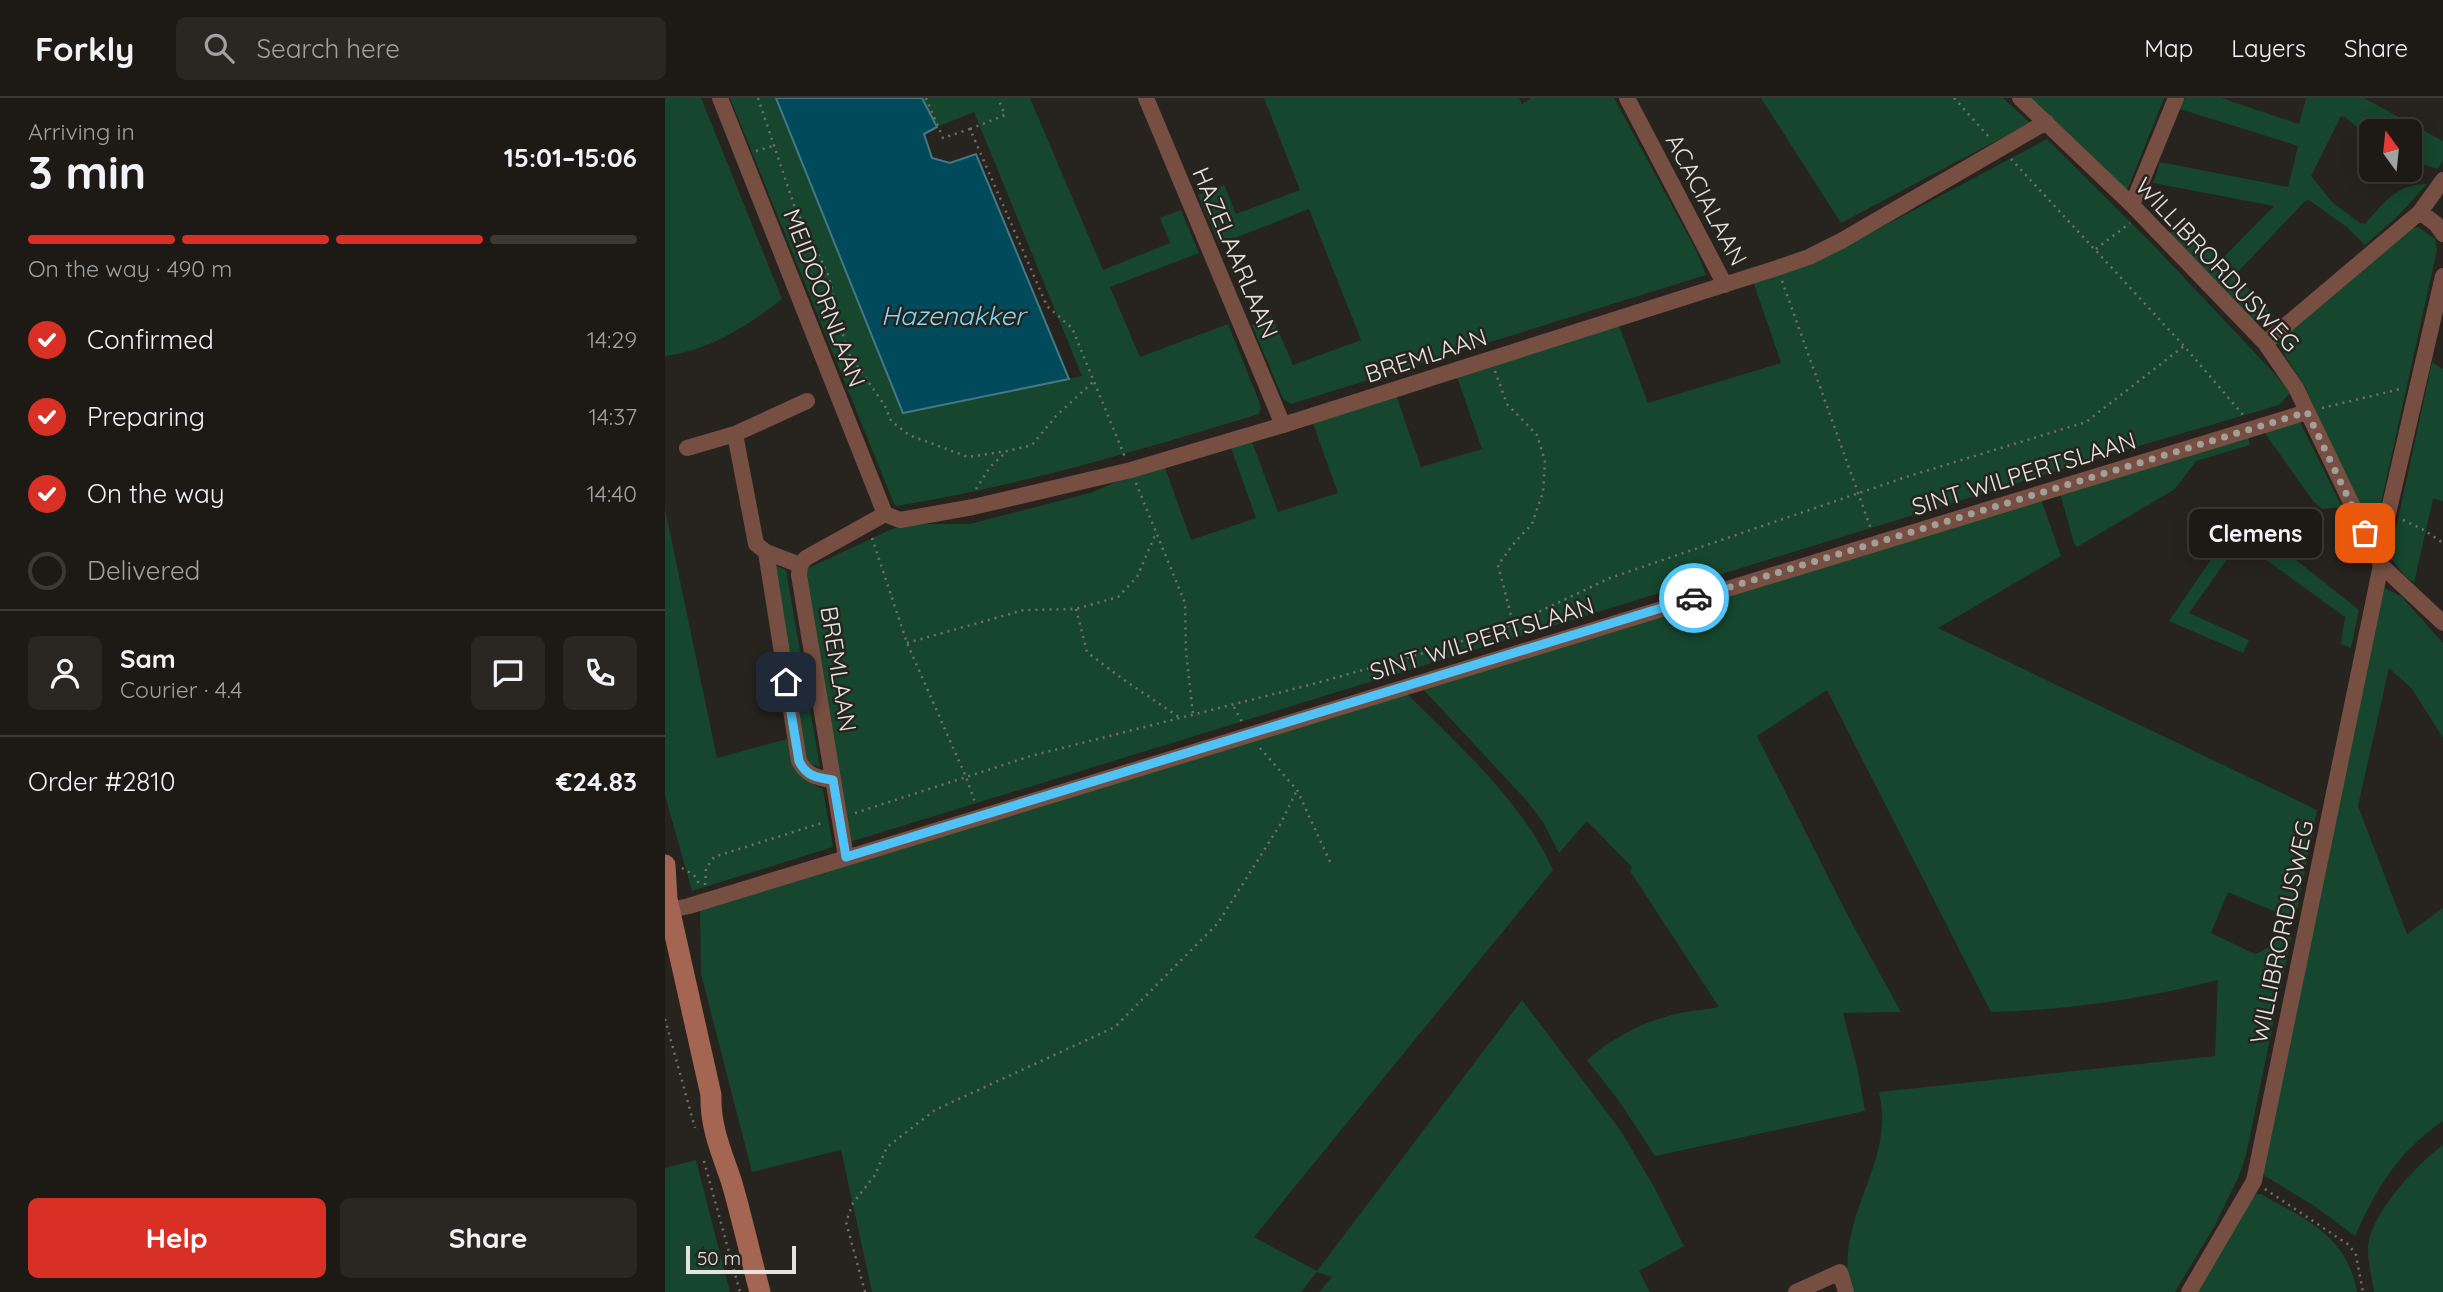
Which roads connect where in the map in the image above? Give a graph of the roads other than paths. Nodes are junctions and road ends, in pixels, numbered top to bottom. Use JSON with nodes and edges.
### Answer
{"nodes":[{"id":1,"x":720,"y":98,"type":"edge"},
{"id":2,"x":1146,"y":98,"type":"edge"},
{"id":3,"x":1627,"y":98,"type":"edge"},
{"id":4,"x":2020,"y":98,"type":"edge"},
{"id":5,"x":2176,"y":98,"type":"edge"},
{"id":6,"x":2046,"y":122,"type":"junction"},
{"id":7,"x":2443,"y":180,"type":"edge"},
{"id":8,"x":2136,"y":210,"type":"junction"},
{"id":9,"x":2420,"y":212,"type":"junction"},
{"id":10,"x":2443,"y":234,"type":"edge"},
{"id":11,"x":2443,"y":276,"type":"edge"},
{"id":12,"x":1725,"y":285,"type":"junction"},
{"id":13,"x":2265,"y":343,"type":"junction"},
{"id":14,"x":807,"y":401,"type":"dead end"},
{"id":15,"x":2307,"y":412,"type":"junction"},
{"id":16,"x":1283,"y":425,"type":"junction"},
{"id":17,"x":735,"y":434,"type":"junction"},
{"id":18,"x":687,"y":448,"type":"dead end"},
{"id":19,"x":885,"y":514,"type":"junction"},
{"id":20,"x":2365,"y":533,"type":"junction"},
{"id":21,"x":765,"y":552,"type":"junction"},
{"id":22,"x":800,"y":565,"type":"junction"},
{"id":23,"x":2381,"y":565,"type":"junction"},
{"id":24,"x":2443,"y":623,"type":"edge"},
{"id":25,"x":833,"y":780,"type":"junction"},
{"id":26,"x":846,"y":857,"type":"junction"},
{"id":27,"x":666,"y":867,"type":"edge"},
{"id":28,"x":667,"y":901,"type":"edge"},
{"id":29,"x":670,"y":937,"type":"edge"},
{"id":30,"x":760,"y":1292,"type":"edge"},
{"id":31,"x":1797,"y":1292,"type":"edge"},
{"id":32,"x":1846,"y":1292,"type":"edge"},
{"id":33,"x":2189,"y":1292,"type":"edge"}],
"edges":[{"from":1,"to":19,"type":"street","name":"MEIDOORNLAAN"},
{"from":2,"to":16,"type":"street","name":"HAZELAARLAAN"},
{"from":3,"to":12,"type":"street","name":"ACACIALAAN"},
{"from":4,"to":6,"type":"street","name":"WILLIBRORDUSWEG"},
{"from":5,"to":8,"type":"street"},
{"from":6,"to":8,"type":"street","name":"WILLIBRORDUSWEG"},
{"from":6,"to":12,"type":"street","name":"BREMLAAN"},
{"from":7,"to":9,"type":"street"},
{"from":8,"to":13,"type":"street","name":"WILLIBRORDUSWEG"},
{"from":9,"to":10,"type":"street"},
{"from":9,"to":13,"type":"street"},
{"from":11,"to":20,"type":"street"},
{"from":12,"to":16,"type":"street","name":"BREMLAAN"},
{"from":13,"to":15,"type":"street","name":"WILLIBRORDUSWEG"},
{"from":14,"to":17,"type":"street"},
{"from":15,"to":20,"type":"street","name":"WILLIBRORDUSWEG"},
{"from":15,"to":26,"type":"street","name":"SINT WILPERTSLAAN"},
{"from":16,"to":19,"type":"street","name":"BREMLAAN"},
{"from":17,"to":18,"type":"street"},
{"from":17,"to":21,"type":"street"},
{"from":19,"to":22,"type":"street"},
{"from":20,"to":23,"type":"street","name":"WILLIBRORDUSWEG"},
{"from":21,"to":22,"type":"street"},
{"from":21,"to":25,"type":"street"},
{"from":22,"to":25,"type":"street","name":"BREMLAAN"},
{"from":23,"to":24,"type":"street","name":"WILLIBRORDUSWEG"},
{"from":23,"to":33,"type":"street","name":"WILLIBRORDUSWEG"},
{"from":25,"to":26,"type":"street","name":"BREMLAAN"},
{"from":26,"to":28,"type":"street","name":"SINT WILPERTSLAAN"},
{"from":27,"to":28,"type":"main road"},
{"from":28,"to":29,"type":"main road"},
{"from":29,"to":30,"type":"main road"},
{"from":31,"to":32,"type":"street"}]}
